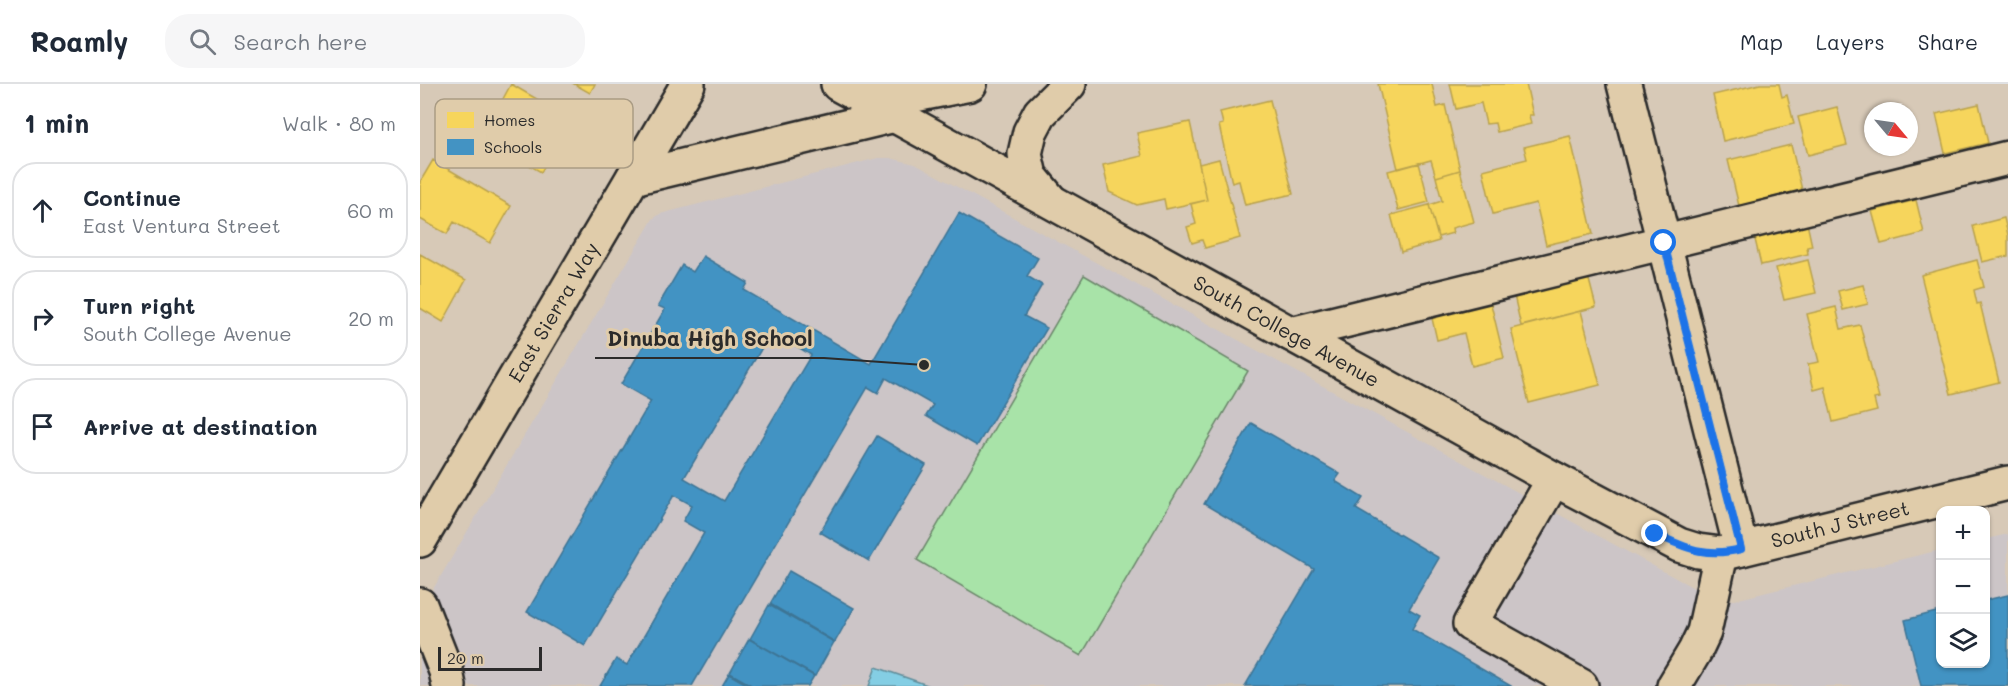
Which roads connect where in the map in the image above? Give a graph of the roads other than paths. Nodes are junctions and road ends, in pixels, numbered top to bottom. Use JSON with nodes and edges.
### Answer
{"nodes":[{"id":1,"x":688,"y":84,"type":"edge"},
{"id":2,"x":838,"y":84,"type":"edge"},
{"id":3,"x":970,"y":84,"type":"edge"},
{"id":4,"x":1069,"y":84,"type":"edge"},
{"id":5,"x":1624,"y":84,"type":"edge"},
{"id":6,"x":878,"y":101,"type":"edge"},
{"id":7,"x":2008,"y":158,"type":"edge"},
{"id":8,"x":633,"y":178,"type":"junction"},
{"id":9,"x":1051,"y":201,"type":"junction"},
{"id":10,"x":1664,"y":243,"type":"junction"},
{"id":11,"x":1291,"y":334,"type":"junction"},
{"id":12,"x":1554,"y":479,"type":"junction"},
{"id":13,"x":2008,"y":483,"type":"edge"},
{"id":14,"x":420,"y":540,"type":"edge"},
{"id":15,"x":1731,"y":552,"type":"junction"},
{"id":16,"x":420,"y":605,"type":"edge"},
{"id":17,"x":449,"y":686,"type":"edge"},
{"id":18,"x":1581,"y":686,"type":"edge"},
{"id":19,"x":1674,"y":686,"type":"edge"}],
"edges":[{"from":1,"to":8,"type":"street","name":"East Sierra Way"},
{"from":2,"to":6,"type":"street","name":"South College Avenue"},
{"from":3,"to":6,"type":"street"},
{"from":4,"to":9,"type":"street"},
{"from":5,"to":10,"type":"street"},
{"from":6,"to":8,"type":"street"},
{"from":6,"to":9,"type":"street","name":"South College Avenue"},
{"from":7,"to":10,"type":"street"},
{"from":8,"to":14,"type":"street","name":"East Sierra Way"},
{"from":9,"to":11,"type":"street","name":"South College Avenue"},
{"from":10,"to":11,"type":"street"},
{"from":10,"to":15,"type":"street"},
{"from":11,"to":12,"type":"street","name":"South College Avenue"},
{"from":12,"to":15,"type":"street","name":"South College Avenue"},
{"from":12,"to":18,"type":"street"},
{"from":13,"to":15,"type":"street","name":"South J Street"},
{"from":15,"to":19,"type":"street"},
{"from":16,"to":17,"type":"street"}]}
